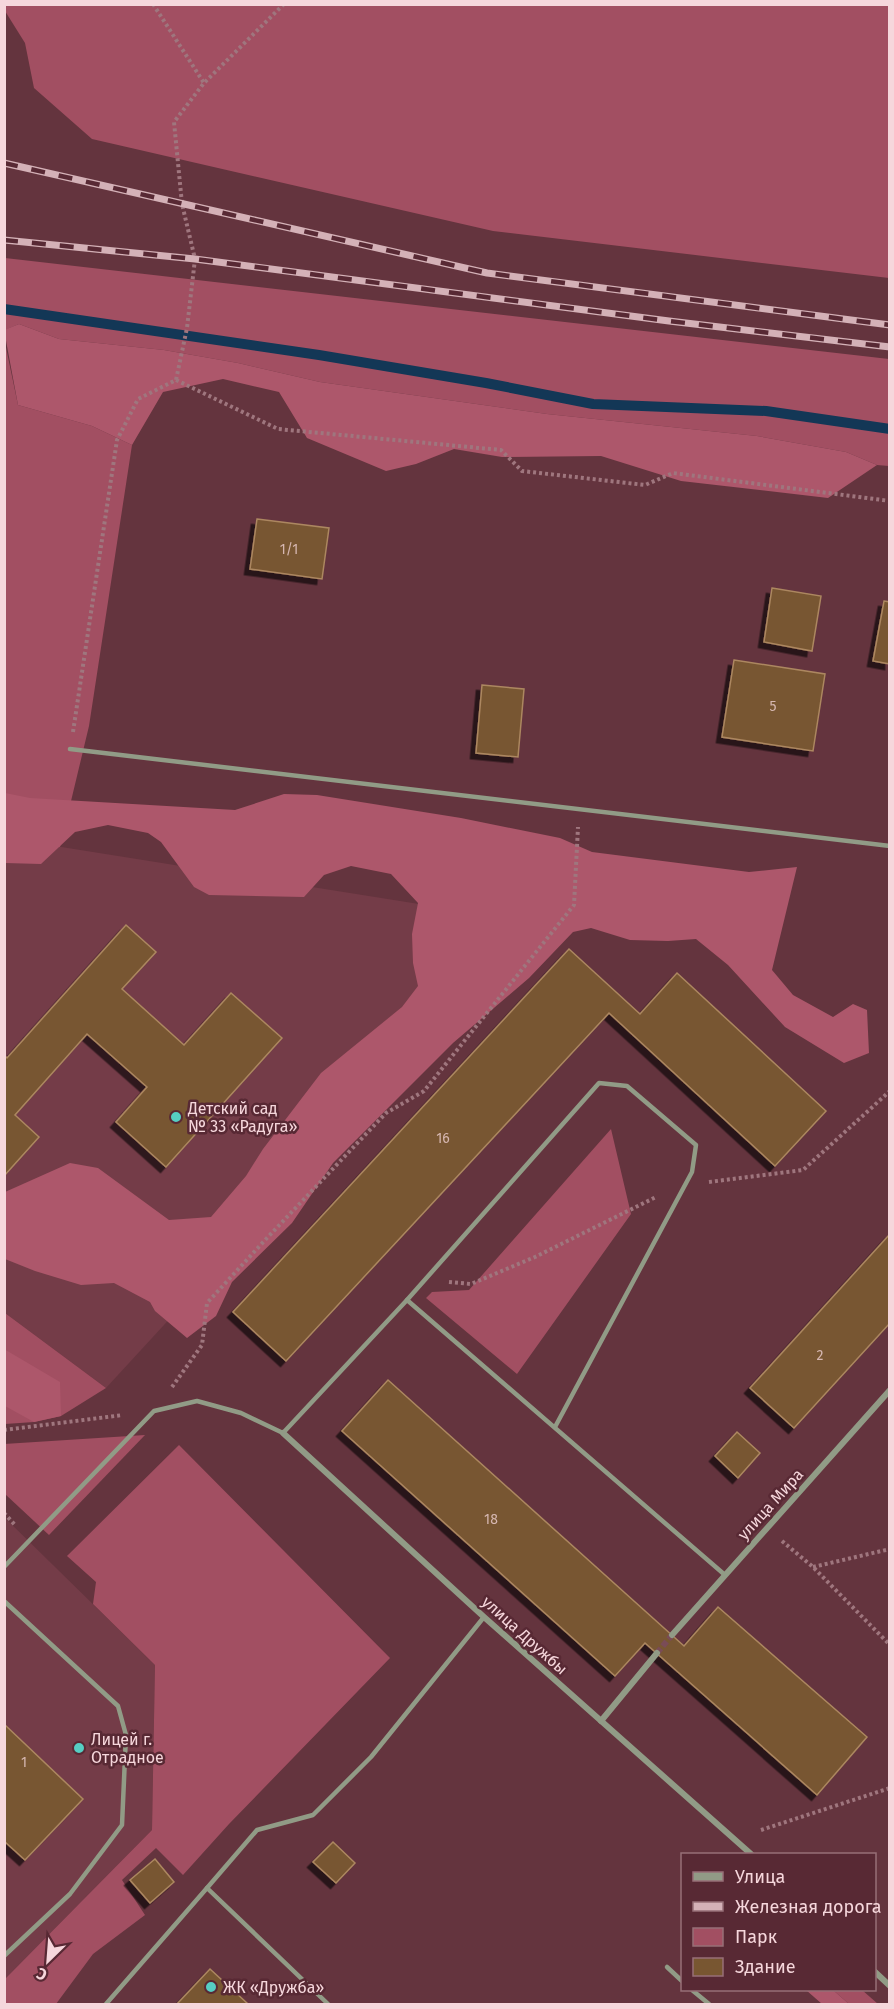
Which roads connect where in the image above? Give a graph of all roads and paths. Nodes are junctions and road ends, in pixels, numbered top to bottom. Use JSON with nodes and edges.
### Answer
{"nodes":[{"id":1,"x":153,"y":4,"type":"edge"},
{"id":2,"x":284,"y":4,"type":"edge"},
{"id":3,"x":204,"y":83,"type":"junction"},
{"id":4,"x":176,"y":380,"type":"junction"},
{"id":5,"x":890,"y":501,"type":"edge"},
{"id":6,"x":70,"y":749,"type":"joint"},
{"id":7,"x":579,"y":809,"type":"junction"},
{"id":8,"x":890,"y":846,"type":"edge"},
{"id":9,"x":407,"y":1300,"type":"junction"},
{"id":10,"x":890,"y":1390,"type":"edge"},
{"id":11,"x":154,"y":1411,"type":"junction"},
{"id":12,"x":555,"y":1427,"type":"junction"},
{"id":13,"x":4,"y":1430,"type":"edge"},
{"id":14,"x":283,"y":1433,"type":"junction"},
{"id":15,"x":767,"y":1528,"type":"junction"},
{"id":16,"x":890,"y":1549,"type":"edge"},
{"id":17,"x":4,"y":1567,"type":"edge"},
{"id":18,"x":813,"y":1567,"type":"junction"},
{"id":19,"x":725,"y":1575,"type":"junction"},
{"id":20,"x":4,"y":1601,"type":"edge"},
{"id":21,"x":484,"y":1617,"type":"junction"},
{"id":22,"x":672,"y":1635,"type":"tunnel mouth"},
{"id":23,"x":890,"y":1645,"type":"edge"},
{"id":24,"x":657,"y":1653,"type":"tunnel mouth"},
{"id":25,"x":601,"y":1720,"type":"junction"},
{"id":26,"x":890,"y":1788,"type":"edge"},
{"id":27,"x":761,"y":1830,"type":"dead end"},
{"id":28,"x":750,"y":1853,"type":"edge"},
{"id":29,"x":207,"y":1888,"type":"junction"},
{"id":30,"x":4,"y":1956,"type":"edge"},
{"id":31,"x":666,"y":1967,"type":"dead end"},
{"id":32,"x":876,"y":1973,"type":"edge"},
{"id":33,"x":681,"y":1980,"type":"edge"},
{"id":34,"x":890,"y":1986,"type":"edge"},
{"id":35,"x":694,"y":1991,"type":"edge"},
{"id":36,"x":106,"y":2004,"type":"edge"},
{"id":37,"x":328,"y":2004,"type":"edge"},
{"id":38,"x":709,"y":2004,"type":"edge"}],
"edges":[{"from":1,"to":3,"type":"path"},
{"from":2,"to":3,"type":"path"},
{"from":3,"to":4,"type":"path"},
{"from":4,"to":5,"type":"path"},
{"from":4,"to":6,"type":"path"},
{"from":6,"to":7,"type":"lane"},
{"from":7,"to":8,"type":"lane"},
{"from":7,"to":11,"type":"path"},
{"from":9,"to":12,"type":"lane"},
{"from":9,"to":12,"type":"lane"},
{"from":9,"to":14,"type":"lane"},
{"from":10,"to":15,"type":"street","name":"улица Мира"},
{"from":11,"to":13,"type":"path"},
{"from":11,"to":14,"type":"lane"},
{"from":11,"to":17,"type":"lane"},
{"from":12,"to":19,"type":"lane"},
{"from":14,"to":21,"type":"street","name":"улица Дружбы"},
{"from":15,"to":18,"type":"path"},
{"from":15,"to":19,"type":"street","name":"улица Мира"},
{"from":16,"to":18,"type":"path"},
{"from":18,"to":23,"type":"path"},
{"from":19,"to":22,"type":"street","name":"улица Мира"},
{"from":20,"to":30,"type":"lane"},
{"from":21,"to":25,"type":"street","name":"улица Дружбы"},
{"from":21,"to":29,"type":"lane"},
{"from":24,"to":25,"type":"street"},
{"from":25,"to":28,"type":"street","name":"улица Дружбы"},
{"from":26,"to":27,"type":"path"},
{"from":29,"to":36,"type":"lane"},
{"from":29,"to":37,"type":"lane"},
{"from":31,"to":33,"type":"lane"},
{"from":32,"to":34,"type":"street"},
{"from":35,"to":38,"type":"lane"}]}
